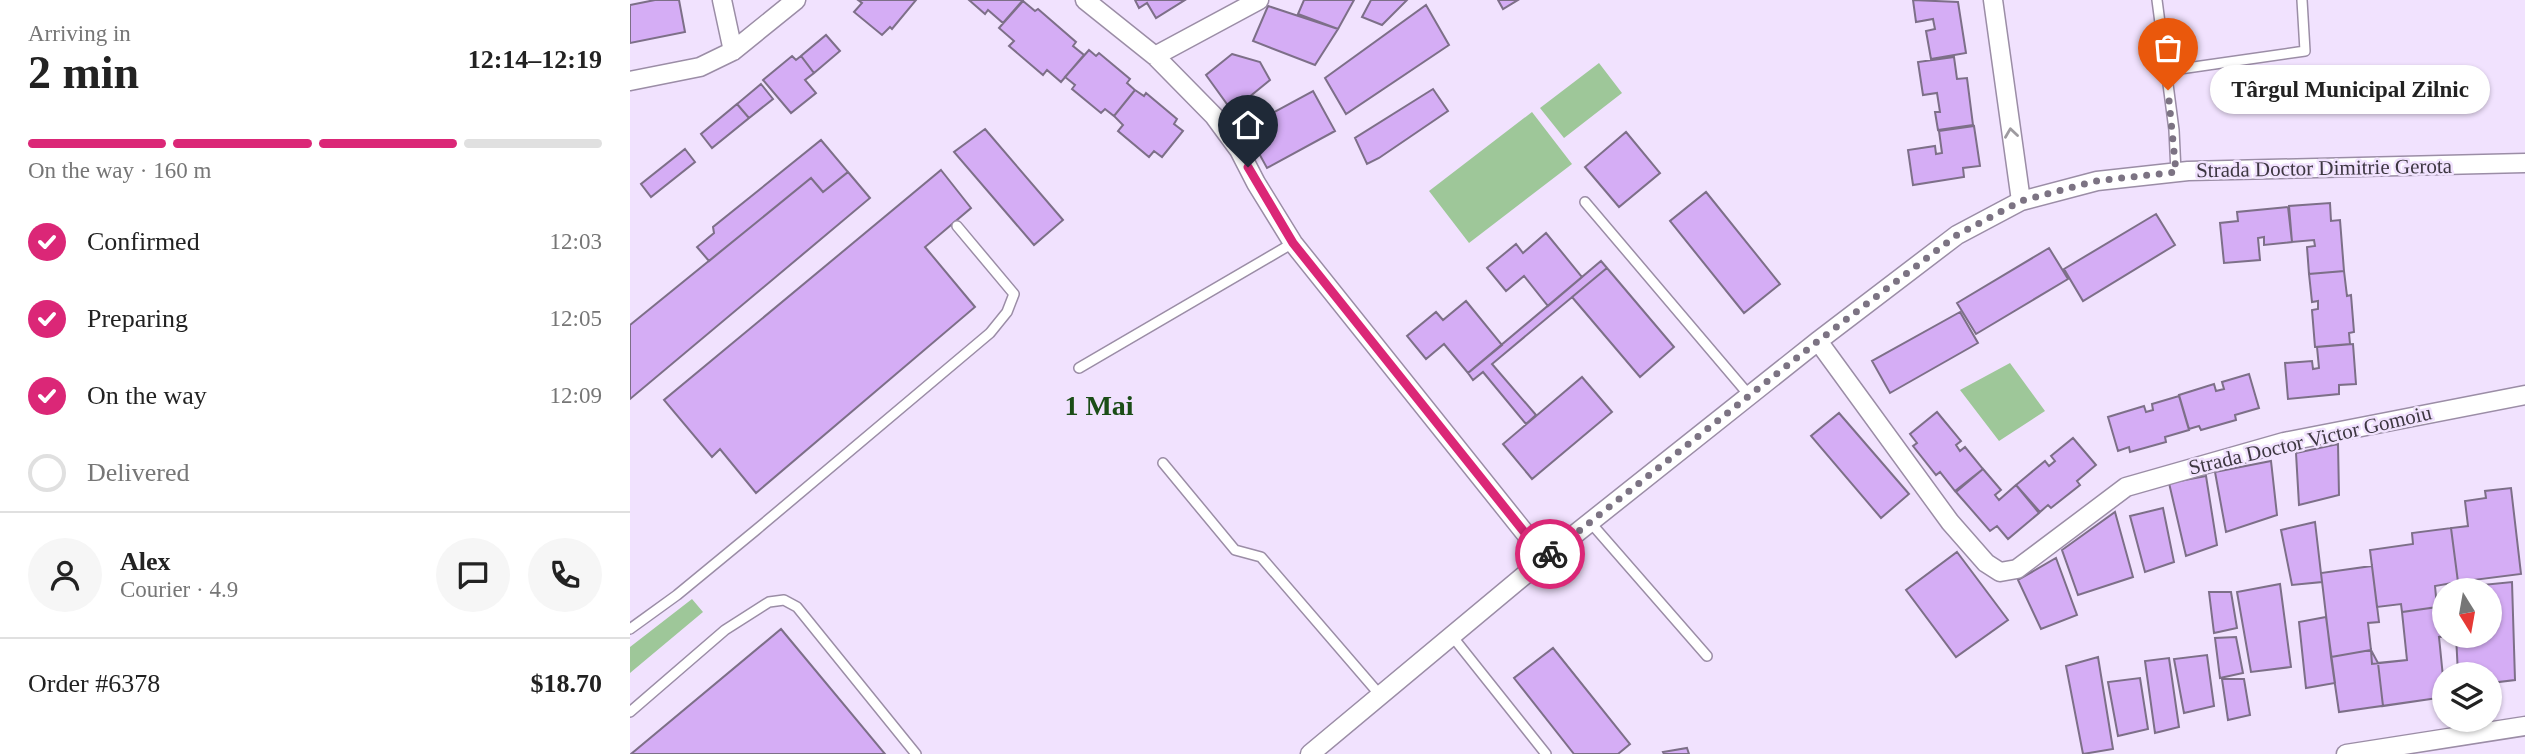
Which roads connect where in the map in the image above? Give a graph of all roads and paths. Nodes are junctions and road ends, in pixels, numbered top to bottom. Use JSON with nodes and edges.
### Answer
{"nodes":[{"id":1,"x":722,"y":0,"type":"edge"},
{"id":2,"x":796,"y":0,"type":"edge"},
{"id":3,"x":1085,"y":0,"type":"edge"},
{"id":4,"x":1259,"y":0,"type":"edge"},
{"id":5,"x":1993,"y":0,"type":"edge"},
{"id":6,"x":2157,"y":0,"type":"edge"},
{"id":7,"x":2302,"y":0,"type":"edge"},
{"id":8,"x":733,"y":51,"type":"junction"},
{"id":9,"x":1155,"y":56,"type":"junction"},
{"id":10,"x":2166,"y":71,"type":"junction"},
{"id":11,"x":630,"y":81,"type":"edge"},
{"id":12,"x":2525,"y":163,"type":"edge"},
{"id":13,"x":2176,"y":172,"type":"junction"},
{"id":14,"x":2021,"y":201,"type":"junction"},
{"id":15,"x":1585,"y":202,"type":"dead end"},
{"id":16,"x":957,"y":226,"type":"dead end"},
{"id":17,"x":1293,"y":243,"type":"junction"},
{"id":18,"x":1818,"y":341,"type":"junction"},
{"id":19,"x":1079,"y":368,"type":"dead end"},
{"id":20,"x":2525,"y":394,"type":"edge"},
{"id":21,"x":1749,"y":395,"type":"junction"},
{"id":22,"x":1163,"y":464,"type":"dead end"},
{"id":23,"x":1590,"y":522,"type":"junction"},
{"id":24,"x":1545,"y":558,"type":"junction"},
{"id":25,"x":630,"y":629,"type":"edge"},
{"id":26,"x":1452,"y":636,"type":"junction"},
{"id":27,"x":1707,"y":656,"type":"dead end"},
{"id":28,"x":1380,"y":695,"type":"junction"},
{"id":29,"x":630,"y":712,"type":"edge"},
{"id":30,"x":2525,"y":726,"type":"edge"},
{"id":31,"x":916,"y":754,"type":"edge"},
{"id":32,"x":1310,"y":754,"type":"edge"},
{"id":33,"x":1546,"y":754,"type":"edge"},
{"id":34,"x":2347,"y":754,"type":"edge"}],
"edges":[{"from":1,"to":8,"type":"street"},
{"from":2,"to":8,"type":"street"},
{"from":3,"to":9,"type":"street"},
{"from":4,"to":9,"type":"street"},
{"from":14,"to":5,"type":"street","one_way":true},
{"from":6,"to":10,"type":"lane"},
{"from":7,"to":10,"type":"lane"},
{"from":8,"to":11,"type":"street"},
{"from":9,"to":17,"type":"street"},
{"from":10,"to":13,"type":"lane"},
{"from":12,"to":13,"type":"street","name":"Strada Doctor Dimitrie Gerota"},
{"from":13,"to":14,"type":"street","name":"Strada Doctor Dimitrie Gerota"},
{"from":14,"to":18,"type":"street","name":"Strada Doctor Dimitrie Gerota"},
{"from":15,"to":21,"type":"lane"},
{"from":16,"to":25,"type":"lane"},
{"from":17,"to":19,"type":"lane"},
{"from":17,"to":24,"type":"street"},
{"from":18,"to":20,"type":"street","name":"Strada Doctor Victor Gomoiu"},
{"from":18,"to":21,"type":"street","name":"Strada Doctor Dimitrie Gerota"},
{"from":21,"to":23,"type":"street","name":"Strada Doctor Dimitrie Gerota"},
{"from":22,"to":28,"type":"lane"},
{"from":23,"to":24,"type":"street","name":"Strada Doctor Dimitrie Gerota"},
{"from":23,"to":27,"type":"lane"},
{"from":24,"to":26,"type":"street","name":"Strada Doctor Dimitrie Gerota"},
{"from":26,"to":28,"type":"street","name":"Strada Doctor Dimitrie Gerota"},
{"from":26,"to":33,"type":"lane"},
{"from":28,"to":32,"type":"street","name":"Strada Doctor Dimitrie Gerota"},
{"from":29,"to":31,"type":"lane"},
{"from":30,"to":34,"type":"street"}]}
